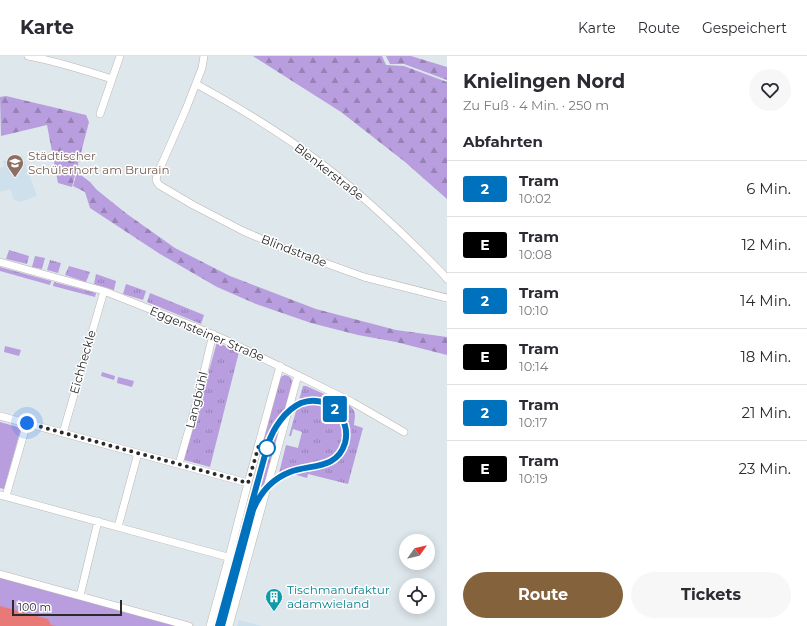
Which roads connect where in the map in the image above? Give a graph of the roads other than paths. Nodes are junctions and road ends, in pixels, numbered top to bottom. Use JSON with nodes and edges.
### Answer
{"nodes":[{"id":1,"x":28,"y":56,"type":"edge"},
{"id":2,"x":120,"y":56,"type":"edge"},
{"id":3,"x":204,"y":56,"type":"edge"},
{"id":4,"x":112,"y":79,"type":"junction"},
{"id":5,"x":196,"y":84,"type":"junction"},
{"id":6,"x":100,"y":114,"type":"dead end"},
{"id":7,"x":0,"y":262,"type":"edge"},
{"id":8,"x":447,"y":279,"type":"edge"},
{"id":9,"x":104,"y":291,"type":"junction"},
{"id":10,"x":447,"y":298,"type":"edge"},
{"id":11,"x":213,"y":334,"type":"junction"},
{"id":12,"x":280,"y":366,"type":"junction"},
{"id":13,"x":298,"y":375,"type":"junction"},
{"id":14,"x":0,"y":416,"type":"edge"},
{"id":15,"x":27,"y":423,"type":"junction"},
{"id":16,"x":404,"y":432,"type":"dead end"},
{"id":17,"x":63,"y":433,"type":"junction"},
{"id":18,"x":138,"y":453,"type":"junction"},
{"id":19,"x":179,"y":464,"type":"junction"},
{"id":20,"x":248,"y":483,"type":"junction"},
{"id":21,"x":3,"y":496,"type":"edge"},
{"id":22,"x":98,"y":521,"type":"junction"},
{"id":23,"x":118,"y":527,"type":"junction"},
{"id":24,"x":229,"y":557,"type":"junction"},
{"id":25,"x":246,"y":562,"type":"junction"},
{"id":26,"x":0,"y":574,"type":"edge"},
{"id":27,"x":80,"y":596,"type":"junction"},
{"id":28,"x":189,"y":626,"type":"edge"},
{"id":29,"x":210,"y":626,"type":"edge"},
{"id":30,"x":229,"y":626,"type":"edge"}],
"edges":[{"from":1,"to":4,"type":"street"},
{"from":2,"to":4,"type":"street"},
{"from":3,"to":5,"type":"street"},
{"from":4,"to":6,"type":"street"},
{"from":5,"to":8,"type":"street","name":"Blenkerstraße"},
{"from":5,"to":10,"type":"street","name":"Blindstraße"},
{"from":7,"to":9,"type":"street","name":"Eggensteiner Straße"},
{"from":9,"to":11,"type":"street","name":"Eggensteiner Straße"},
{"from":9,"to":17,"type":"street","name":"Eichheckle"},
{"from":11,"to":12,"type":"street","name":"Eggensteiner Straße"},
{"from":11,"to":19,"type":"street","name":"Langbühl"},
{"from":12,"to":13,"type":"street","name":"Eggensteiner Straße"},
{"from":12,"to":20,"type":"street"},
{"from":13,"to":16,"type":"street","name":"Eggensteiner Straße"},
{"from":13,"to":25,"type":"street"},
{"from":14,"to":15,"type":"street"},
{"from":15,"to":17,"type":"street"},
{"from":15,"to":21,"type":"street"},
{"from":17,"to":18,"type":"street"},
{"from":18,"to":19,"type":"street"},
{"from":18,"to":23,"type":"street"},
{"from":19,"to":20,"type":"street"},
{"from":20,"to":24,"type":"street"},
{"from":21,"to":22,"type":"street"},
{"from":22,"to":23,"type":"street"},
{"from":22,"to":27,"type":"street"},
{"from":23,"to":24,"type":"street"},
{"from":24,"to":25,"type":"street"},
{"from":24,"to":29,"type":"street"},
{"from":25,"to":30,"type":"street"},
{"from":26,"to":27,"type":"street"},
{"from":27,"to":28,"type":"street"}]}
